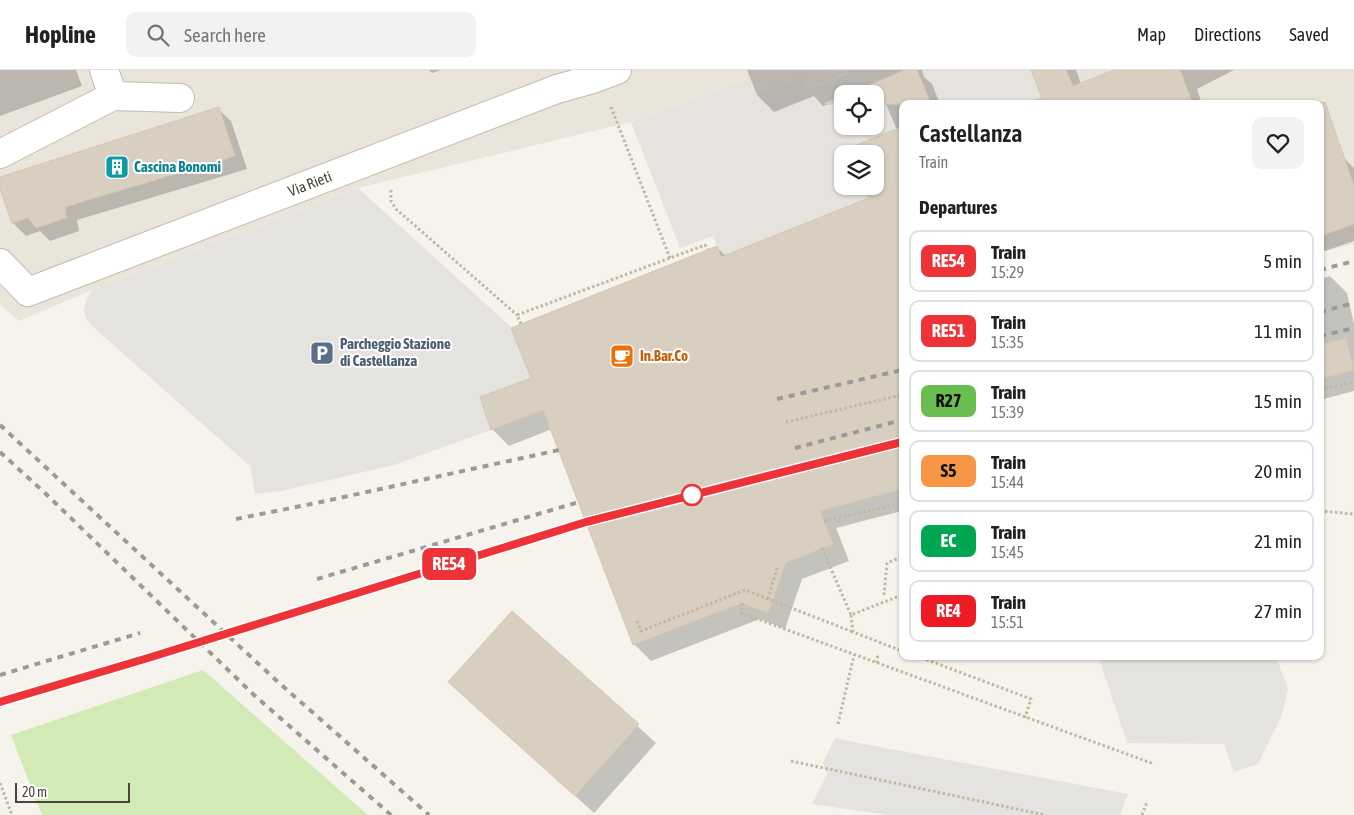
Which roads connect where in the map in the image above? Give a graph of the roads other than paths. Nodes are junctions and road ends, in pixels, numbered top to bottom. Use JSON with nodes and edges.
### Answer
{"nodes":[{"id":1,"x":104,"y":70,"type":"edge"},
{"id":2,"x":600,"y":73,"type":"edge"},
{"id":3,"x":113,"y":96,"type":"junction"},
{"id":4,"x":180,"y":98,"type":"dead end"},
{"id":5,"x":0,"y":154,"type":"edge"},
{"id":6,"x":0,"y":263,"type":"edge"}],
"edges":[{"from":1,"to":3,"type":"street"},
{"from":2,"to":6,"type":"street","name":"Via Rieti"},
{"from":3,"to":4,"type":"street"},
{"from":3,"to":5,"type":"street"}]}
